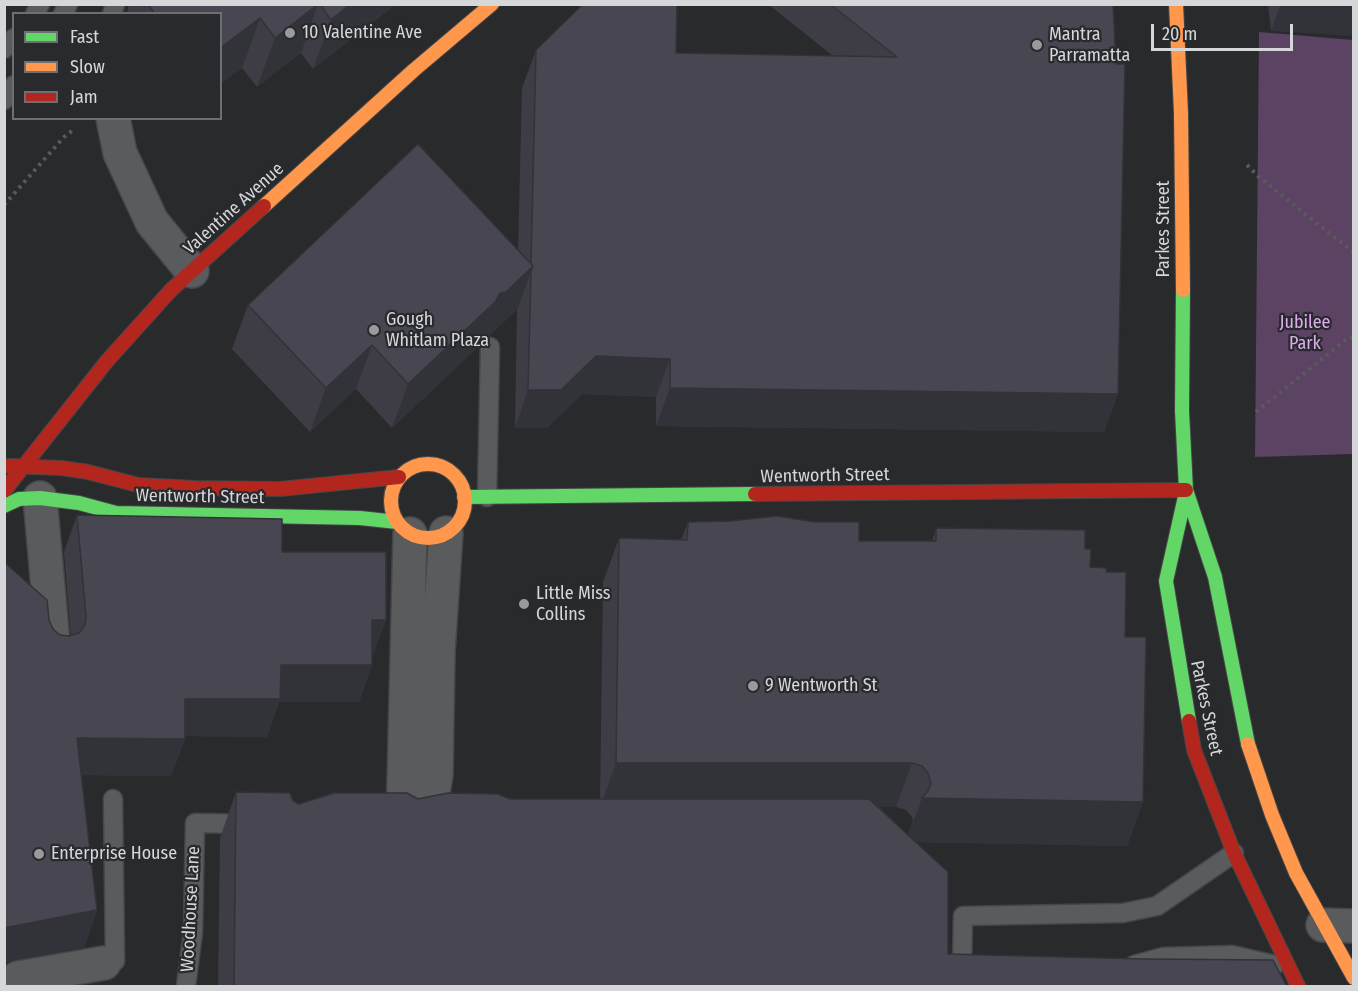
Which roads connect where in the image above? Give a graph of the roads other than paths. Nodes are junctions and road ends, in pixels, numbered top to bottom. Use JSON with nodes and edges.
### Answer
{"nodes":[{"id":1,"x":492,"y":4,"type":"edge"},
{"id":2,"x":1176,"y":4,"type":"edge"},
{"id":3,"x":98,"y":122,"type":"edge"},
{"id":4,"x":192,"y":271,"type":"junction"},
{"id":5,"x":490,"y":347,"type":"edge"},
{"id":6,"x":82,"y":391,"type":"junction"},
{"id":7,"x":73,"y":424,"type":"dead end"},
{"id":8,"x":74,"y":453,"type":"dead end"},
{"id":9,"x":26,"y":466,"type":"junction"},
{"id":10,"x":4,"y":467,"type":"edge"},
{"id":11,"x":88,"y":472,"type":"junction"},
{"id":12,"x":399,"y":477,"type":"junction"},
{"id":13,"x":1186,"y":490,"type":"junction"},
{"id":14,"x":4,"y":491,"type":"edge"},
{"id":15,"x":487,"y":496,"type":"junction"},
{"id":16,"x":464,"y":497,"type":"junction"},
{"id":17,"x":40,"y":498,"type":"junction"},
{"id":18,"x":4,"y":506,"type":"edge"},
{"id":19,"x":404,"y":528,"type":"junction"},
{"id":20,"x":446,"y":533,"type":"junction"},
{"id":21,"x":54,"y":655,"type":"edge"},
{"id":22,"x":113,"y":799,"type":"dead end"},
{"id":23,"x":266,"y":824,"type":"edge"},
{"id":24,"x":1234,"y":854,"type":"junction"},
{"id":25,"x":1338,"y":925,"type":"edge"},
{"id":26,"x":104,"y":963,"type":"joint"},
{"id":27,"x":1117,"y":968,"type":"edge"},
{"id":28,"x":1288,"y":968,"type":"junction"},
{"id":29,"x":996,"y":972,"type":"edge"},
{"id":30,"x":953,"y":977,"type":"edge"},
{"id":31,"x":1353,"y":978,"type":"edge"},
{"id":32,"x":21,"y":982,"type":"edge"},
{"id":33,"x":186,"y":987,"type":"edge"},
{"id":34,"x":1298,"y":987,"type":"edge"}],
"edges":[{"from":1,"to":4,"type":"street","name":"Valentine Avenue"},
{"from":2,"to":13,"type":"street","name":"Parkes Street"},
{"from":3,"to":4,"type":"street"},
{"from":4,"to":6,"type":"street","name":"Valentine Avenue"},
{"from":5,"to":15,"type":"lane"},
{"from":6,"to":7,"type":"street"},
{"from":6,"to":9,"type":"street","name":"Valentine Avenue"},
{"from":8,"to":11,"type":"street"},
{"from":9,"to":10,"type":"street","name":"Wentworth Street"},
{"from":9,"to":11,"type":"street","name":"Wentworth Street"},
{"from":9,"to":14,"type":"street","name":"Valentine Avenue"},
{"from":11,"to":12,"type":"street","name":"Wentworth Street"},
{"from":12,"to":16,"type":"street"},
{"from":12,"to":19,"type":"street"},
{"from":13,"to":15,"type":"street","name":"Wentworth Street"},
{"from":13,"to":24,"type":"street","name":"Parkes Street"},
{"from":13,"to":25,"type":"street","name":"Parkes Street"},
{"from":15,"to":16,"type":"street","name":"Wentworth Street"},
{"from":16,"to":20,"type":"street"},
{"from":17,"to":18,"type":"street","name":"Wentworth Street"},
{"from":17,"to":19,"type":"street","name":"Wentworth Street"},
{"from":17,"to":21,"type":"street"},
{"from":19,"to":20,"type":"street"},
{"from":19,"to":20,"type":"street"},
{"from":22,"to":26,"type":"lane"},
{"from":23,"to":33,"type":"lane","name":"Woodhouse Lane"},
{"from":24,"to":28,"type":"street","name":"Parkes Street"},
{"from":24,"to":30,"type":"lane"},
{"from":25,"to":31,"type":"street","name":"Parkes Street"},
{"from":26,"to":32,"type":"street"},
{"from":27,"to":28,"type":"lane"},
{"from":28,"to":34,"type":"street","name":"Parkes Street"},
{"from":29,"to":30,"type":"street"}]}
